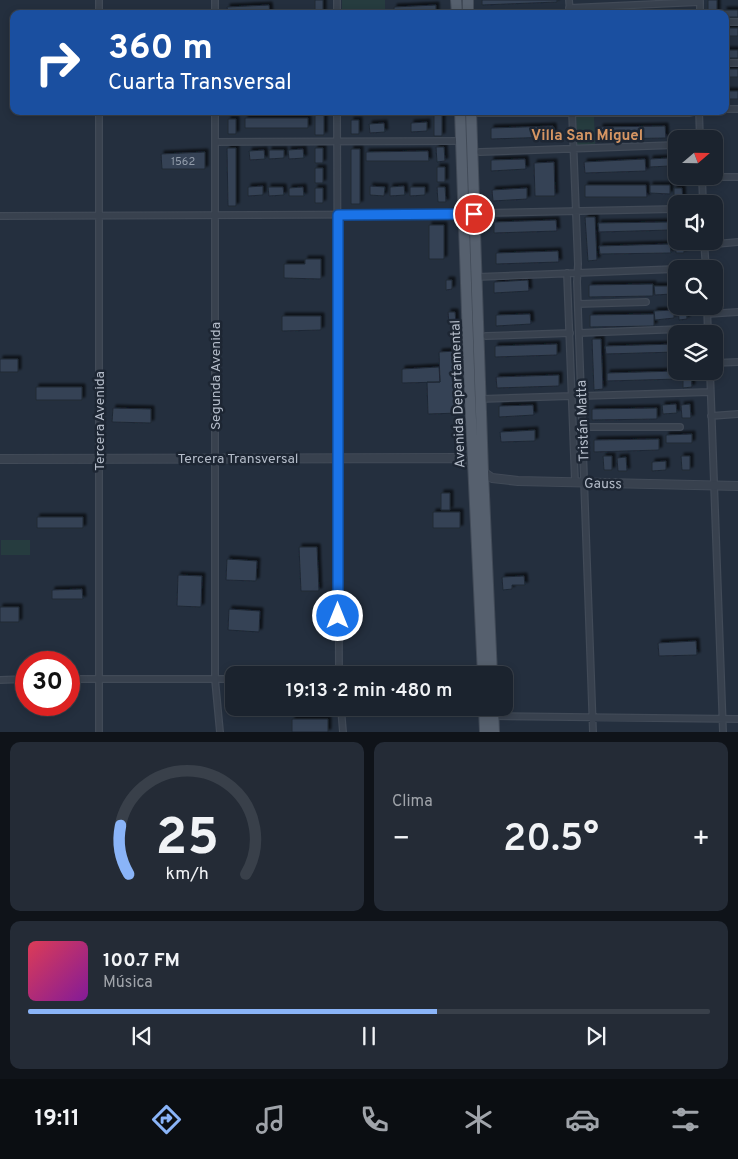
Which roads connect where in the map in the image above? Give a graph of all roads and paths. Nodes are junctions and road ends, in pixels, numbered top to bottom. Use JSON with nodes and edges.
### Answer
{"nodes":[{"id":1,"x":700,"y":1,"type":"edge"},
{"id":2,"x":624,"y":3,"type":"edge"},
{"id":3,"x":644,"y":5,"type":"junction"},
{"id":4,"x":576,"y":10,"type":"edge"},
{"id":5,"x":644,"y":10,"type":"edge"},
{"id":6,"x":99,"y":115,"type":"edge"},
{"id":7,"x":215,"y":115,"type":"edge"},
{"id":8,"x":337,"y":115,"type":"edge"},
{"id":9,"x":465,"y":115,"type":"edge"},
{"id":10,"x":465,"y":115,"type":"edge"},
{"id":11,"x":572,"y":115,"type":"edge"},
{"id":12,"x":698,"y":115,"type":"edge"},
{"id":13,"x":699,"y":130,"type":"edge"},
{"id":14,"x":461,"y":141,"type":"junction"},
{"id":15,"x":215,"y":142,"type":"junction"},
{"id":16,"x":338,"y":142,"type":"junction"},
{"id":17,"x":668,"y":145,"type":"edge"},
{"id":18,"x":574,"y":148,"type":"junction"},
{"id":19,"x":480,"y":152,"type":"dead end"},
{"id":20,"x":723,"y":177,"type":"edge"},
{"id":21,"x":738,"y":177,"type":"edge"},
{"id":22,"x":668,"y":209,"type":"edge"},
{"id":23,"x":576,"y":211,"type":"junction"},
{"id":24,"x":473,"y":214,"type":"junction"},
{"id":25,"x":215,"y":215,"type":"junction"},
{"id":26,"x":338,"y":215,"type":"junction"},
{"id":27,"x":0,"y":216,"type":"edge"},
{"id":28,"x":99,"y":216,"type":"junction"},
{"id":29,"x":723,"y":242,"type":"edge"},
{"id":30,"x":738,"y":242,"type":"edge"},
{"id":31,"x":668,"y":269,"type":"edge"},
{"id":32,"x":568,"y":273,"type":"junction"},
{"id":33,"x":577,"y":273,"type":"junction"},
{"id":34,"x":476,"y":277,"type":"junction"},
{"id":35,"x":646,"y":302,"type":"dead end"},
{"id":36,"x":578,"y":304,"type":"junction"},
{"id":37,"x":738,"y":312,"type":"edge"},
{"id":38,"x":723,"y":313,"type":"edge"},
{"id":39,"x":668,"y":332,"type":"edge"},
{"id":40,"x":570,"y":333,"type":"junction"},
{"id":41,"x":579,"y":333,"type":"junction"},
{"id":42,"x":486,"y":336,"type":"dead end"},
{"id":43,"x":738,"y":362,"type":"edge"},
{"id":44,"x":723,"y":363,"type":"edge"},
{"id":45,"x":710,"y":380,"type":"edge"},
{"id":46,"x":710,"y":392,"type":"junction"},
{"id":47,"x":572,"y":396,"type":"junction"},
{"id":48,"x":581,"y":396,"type":"junction"},
{"id":49,"x":481,"y":398,"type":"junction"},
{"id":50,"x":738,"y":414,"type":"edge"},
{"id":51,"x":711,"y":416,"type":"junction"},
{"id":52,"x":680,"y":426,"type":"dead end"},
{"id":53,"x":582,"y":428,"type":"junction"},
{"id":54,"x":99,"y":458,"type":"junction"},
{"id":55,"x":215,"y":458,"type":"junction"},
{"id":56,"x":338,"y":458,"type":"junction"},
{"id":57,"x":0,"y":459,"type":"edge"},
{"id":58,"x":473,"y":464,"type":"junction"},
{"id":59,"x":483,"y":472,"type":"junction"},
{"id":60,"x":575,"y":482,"type":"junction"},
{"id":61,"x":584,"y":482,"type":"junction"},
{"id":62,"x":714,"y":485,"type":"junction"},
{"id":63,"x":738,"y":486,"type":"edge"},
{"id":64,"x":339,"y":666,"type":"edge"},
{"id":65,"x":483,"y":666,"type":"edge"},
{"id":66,"x":492,"y":666,"type":"edge"},
{"id":67,"x":15,"y":679,"type":"edge"},
{"id":68,"x":80,"y":679,"type":"edge"},
{"id":69,"x":99,"y":679,"type":"junction"},
{"id":70,"x":215,"y":679,"type":"junction"},
{"id":71,"x":225,"y":679,"type":"edge"},
{"id":72,"x":0,"y":680,"type":"edge"},
{"id":73,"x":513,"y":713,"type":"edge"},
{"id":74,"x":342,"y":716,"type":"edge"},
{"id":75,"x":484,"y":716,"type":"edge"},
{"id":76,"x":493,"y":716,"type":"edge"},
{"id":77,"x":592,"y":717,"type":"junction"},
{"id":78,"x":722,"y":719,"type":"junction"},
{"id":79,"x":738,"y":719,"type":"edge"},
{"id":80,"x":99,"y":732,"type":"edge"},
{"id":81,"x":220,"y":732,"type":"edge"},
{"id":82,"x":343,"y":732,"type":"edge"},
{"id":83,"x":485,"y":732,"type":"edge"},
{"id":84,"x":494,"y":732,"type":"edge"},
{"id":85,"x":593,"y":732,"type":"edge"},
{"id":86,"x":723,"y":732,"type":"edge"}],
"edges":[{"from":1,"to":3,"type":"street"},
{"from":2,"to":3,"type":"street"},
{"from":2,"to":4,"type":"street"},
{"from":3,"to":5,"type":"street"},
{"from":6,"to":28,"type":"street","name":"Tercera Avenida"},
{"from":7,"to":15,"type":"street","name":"Segunda Avenida"},
{"from":8,"to":16,"type":"street"},
{"from":9,"to":14,"type":"main road","name":"Avenida Departamental"},
{"from":10,"to":24,"type":"main road","name":"Avenida Departamental"},
{"from":11,"to":18,"type":"street","name":"Tristán Matta"},
{"from":12,"to":13,"type":"street"},
{"from":14,"to":16,"type":"street"},
{"from":14,"to":24,"type":"main road","name":"Avenida Departamental"},
{"from":15,"to":16,"type":"street"},
{"from":15,"to":25,"type":"street","name":"Segunda Avenida"},
{"from":16,"to":26,"type":"street"},
{"from":17,"to":18,"type":"street"},
{"from":18,"to":19,"type":"street"},
{"from":18,"to":23,"type":"street","name":"Tristán Matta"},
{"from":20,"to":21,"type":"street"},
{"from":22,"to":23,"type":"street"},
{"from":23,"to":24,"type":"street"},
{"from":23,"to":33,"type":"street","name":"Tristán Matta"},
{"from":24,"to":26,"type":"street"},
{"from":24,"to":34,"type":"main road","name":"Avenida Departamental"},
{"from":24,"to":58,"type":"main road","name":"Avenida Departamental"},
{"from":25,"to":26,"type":"street"},
{"from":25,"to":28,"type":"street"},
{"from":25,"to":55,"type":"street","name":"Segunda Avenida"},
{"from":26,"to":56,"type":"street"},
{"from":27,"to":28,"type":"street"},
{"from":28,"to":54,"type":"street","name":"Tercera Avenida"},
{"from":29,"to":30,"type":"street"},
{"from":31,"to":33,"type":"street"},
{"from":32,"to":33,"type":"street"},
{"from":32,"to":34,"type":"street"},
{"from":32,"to":40,"type":"street","name":"Tristán Matta"},
{"from":33,"to":36,"type":"street","name":"Tristán Matta"},
{"from":34,"to":49,"type":"main road","name":"Avenida Departamental"},
{"from":35,"to":36,"type":"street"},
{"from":36,"to":41,"type":"street","name":"Tristán Matta"},
{"from":37,"to":38,"type":"street"},
{"from":39,"to":41,"type":"street"},
{"from":40,"to":42,"type":"street"},
{"from":40,"to":47,"type":"street","name":"Tristán Matta"},
{"from":41,"to":48,"type":"street","name":"Tristán Matta"},
{"from":43,"to":44,"type":"street"},
{"from":45,"to":46,"type":"street"},
{"from":46,"to":48,"type":"street"},
{"from":46,"to":51,"type":"street"},
{"from":47,"to":49,"type":"street"},
{"from":47,"to":60,"type":"street","name":"Tristán Matta"},
{"from":48,"to":53,"type":"street","name":"Tristán Matta"},
{"from":49,"to":59,"type":"main road","name":"Avenida Departamental"},
{"from":50,"to":51,"type":"street"},
{"from":51,"to":62,"type":"street"},
{"from":52,"to":53,"type":"street"},
{"from":53,"to":61,"type":"street","name":"Tristán Matta"},
{"from":54,"to":55,"type":"street","name":"Tercera Transversal"},
{"from":54,"to":57,"type":"street","name":"Tercera Transversal"},
{"from":54,"to":69,"type":"street","name":"Tercera Avenida"},
{"from":55,"to":56,"type":"street","name":"Tercera Transversal"},
{"from":55,"to":70,"type":"street","name":"Segunda Avenida"},
{"from":56,"to":58,"type":"street","name":"Tercera Transversal"},
{"from":56,"to":64,"type":"street"},
{"from":58,"to":59,"type":"street","name":"Gauss"},
{"from":58,"to":65,"type":"main road","name":"Avenida Departamental"},
{"from":59,"to":60,"type":"street","name":"Gauss"},
{"from":59,"to":66,"type":"main road","name":"Avenida Departamental"},
{"from":60,"to":61,"type":"street","name":"Gauss"},
{"from":61,"to":62,"type":"street","name":"Gauss"},
{"from":61,"to":77,"type":"street","name":"Tristán Matta"},
{"from":62,"to":63,"type":"street","name":"Gauss"},
{"from":62,"to":78,"type":"street"},
{"from":67,"to":72,"type":"street"},
{"from":68,"to":69,"type":"street"},
{"from":69,"to":70,"type":"street"},
{"from":69,"to":80,"type":"street","name":"Tercera Avenida"},
{"from":70,"to":71,"type":"street"},
{"from":70,"to":81,"type":"street","name":"Segunda Avenida"},
{"from":73,"to":77,"type":"street"},
{"from":74,"to":82,"type":"street"},
{"from":75,"to":83,"type":"main road"},
{"from":76,"to":84,"type":"main road"},
{"from":77,"to":78,"type":"street"},
{"from":77,"to":85,"type":"street","name":"Tristán Matta"},
{"from":78,"to":79,"type":"street"},
{"from":78,"to":86,"type":"street"}]}
